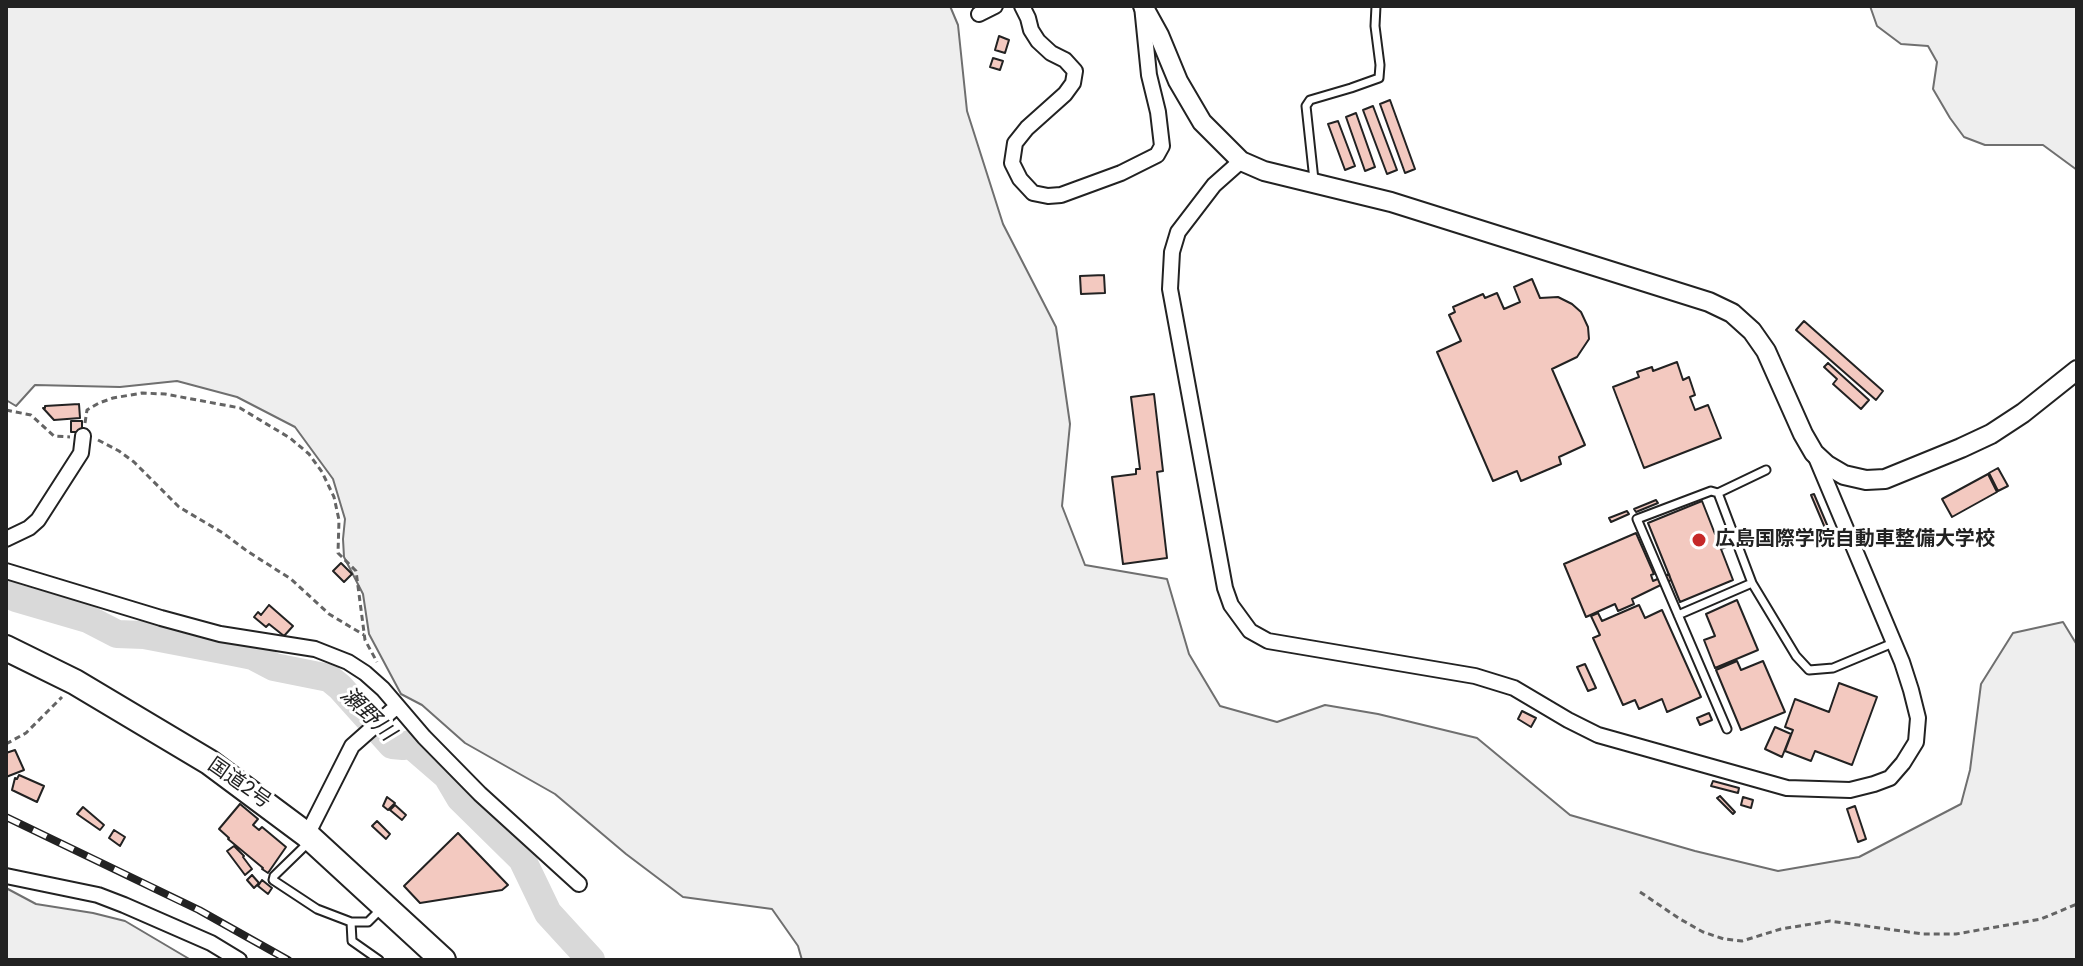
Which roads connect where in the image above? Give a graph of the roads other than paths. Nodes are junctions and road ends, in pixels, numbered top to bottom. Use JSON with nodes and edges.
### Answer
{"nodes":[{"id":1,"x":995,"y":6,"type":"edge"},
{"id":2,"x":1022,"y":6,"type":"edge"},
{"id":3,"x":1142,"y":6,"type":"edge"},
{"id":4,"x":1376,"y":6,"type":"edge"},
{"id":5,"x":979,"y":14,"type":"dead end"},
{"id":6,"x":1241,"y":161,"type":"junction"},
{"id":7,"x":1314,"y":182,"type":"junction"},
{"id":8,"x":2077,"y":370,"type":"edge"},
{"id":9,"x":83,"y":436,"type":"road end"},
{"id":10,"x":1814,"y":453,"type":"junction"},
{"id":11,"x":1766,"y":470,"type":"dead end"},
{"id":12,"x":1718,"y":493,"type":"junction"},
{"id":13,"x":6,"y":539,"type":"edge"},
{"id":14,"x":6,"y":571,"type":"edge"},
{"id":15,"x":1752,"y":583,"type":"junction"},
{"id":16,"x":1678,"y":615,"type":"junction"},
{"id":17,"x":1893,"y":643,"type":"junction"},
{"id":18,"x":6,"y":648,"type":"edge"},
{"id":19,"x":396,"y":707,"type":"dead end"},
{"id":20,"x":1727,"y":729,"type":"dead end"},
{"id":21,"x":309,"y":837,"type":"junction"},
{"id":22,"x":6,"y":876,"type":"edge"},
{"id":23,"x":579,"y":884,"type":"dead end"},
{"id":24,"x":384,"y":906,"type":"junction"},
{"id":25,"x":351,"y":922,"type":"junction"},
{"id":26,"x":239,"y":960,"type":"edge"},
{"id":27,"x":379,"y":960,"type":"edge"},
{"id":28,"x":443,"y":960,"type":"edge"}],
"edges":[{"from":1,"to":5,"type":"street"},
{"from":2,"to":3,"type":"street"},
{"from":3,"to":6,"type":"street"},
{"from":4,"to":7,"type":"lane"},
{"from":6,"to":7,"type":"street"},
{"from":6,"to":17,"type":"street"},
{"from":7,"to":10,"type":"street"},
{"from":8,"to":10,"type":"street"},
{"from":9,"to":13,"type":"street"},
{"from":10,"to":17,"type":"street"},
{"from":11,"to":12,"type":"lane"},
{"from":12,"to":15,"type":"lane"},
{"from":12,"to":16,"type":"lane"},
{"from":14,"to":23,"type":"street"},
{"from":15,"to":16,"type":"lane"},
{"from":15,"to":17,"type":"lane"},
{"from":16,"to":20,"type":"lane"},
{"from":18,"to":21,"type":"highway","name":"国道2号"},
{"from":19,"to":21,"type":"street"},
{"from":21,"to":24,"type":"highway","name":"国道2号"},
{"from":21,"to":25,"type":"lane"},
{"from":22,"to":26,"type":"street"},
{"from":24,"to":25,"type":"lane"},
{"from":24,"to":28,"type":"highway","name":"国道2号"},
{"from":25,"to":27,"type":"lane"}]}
